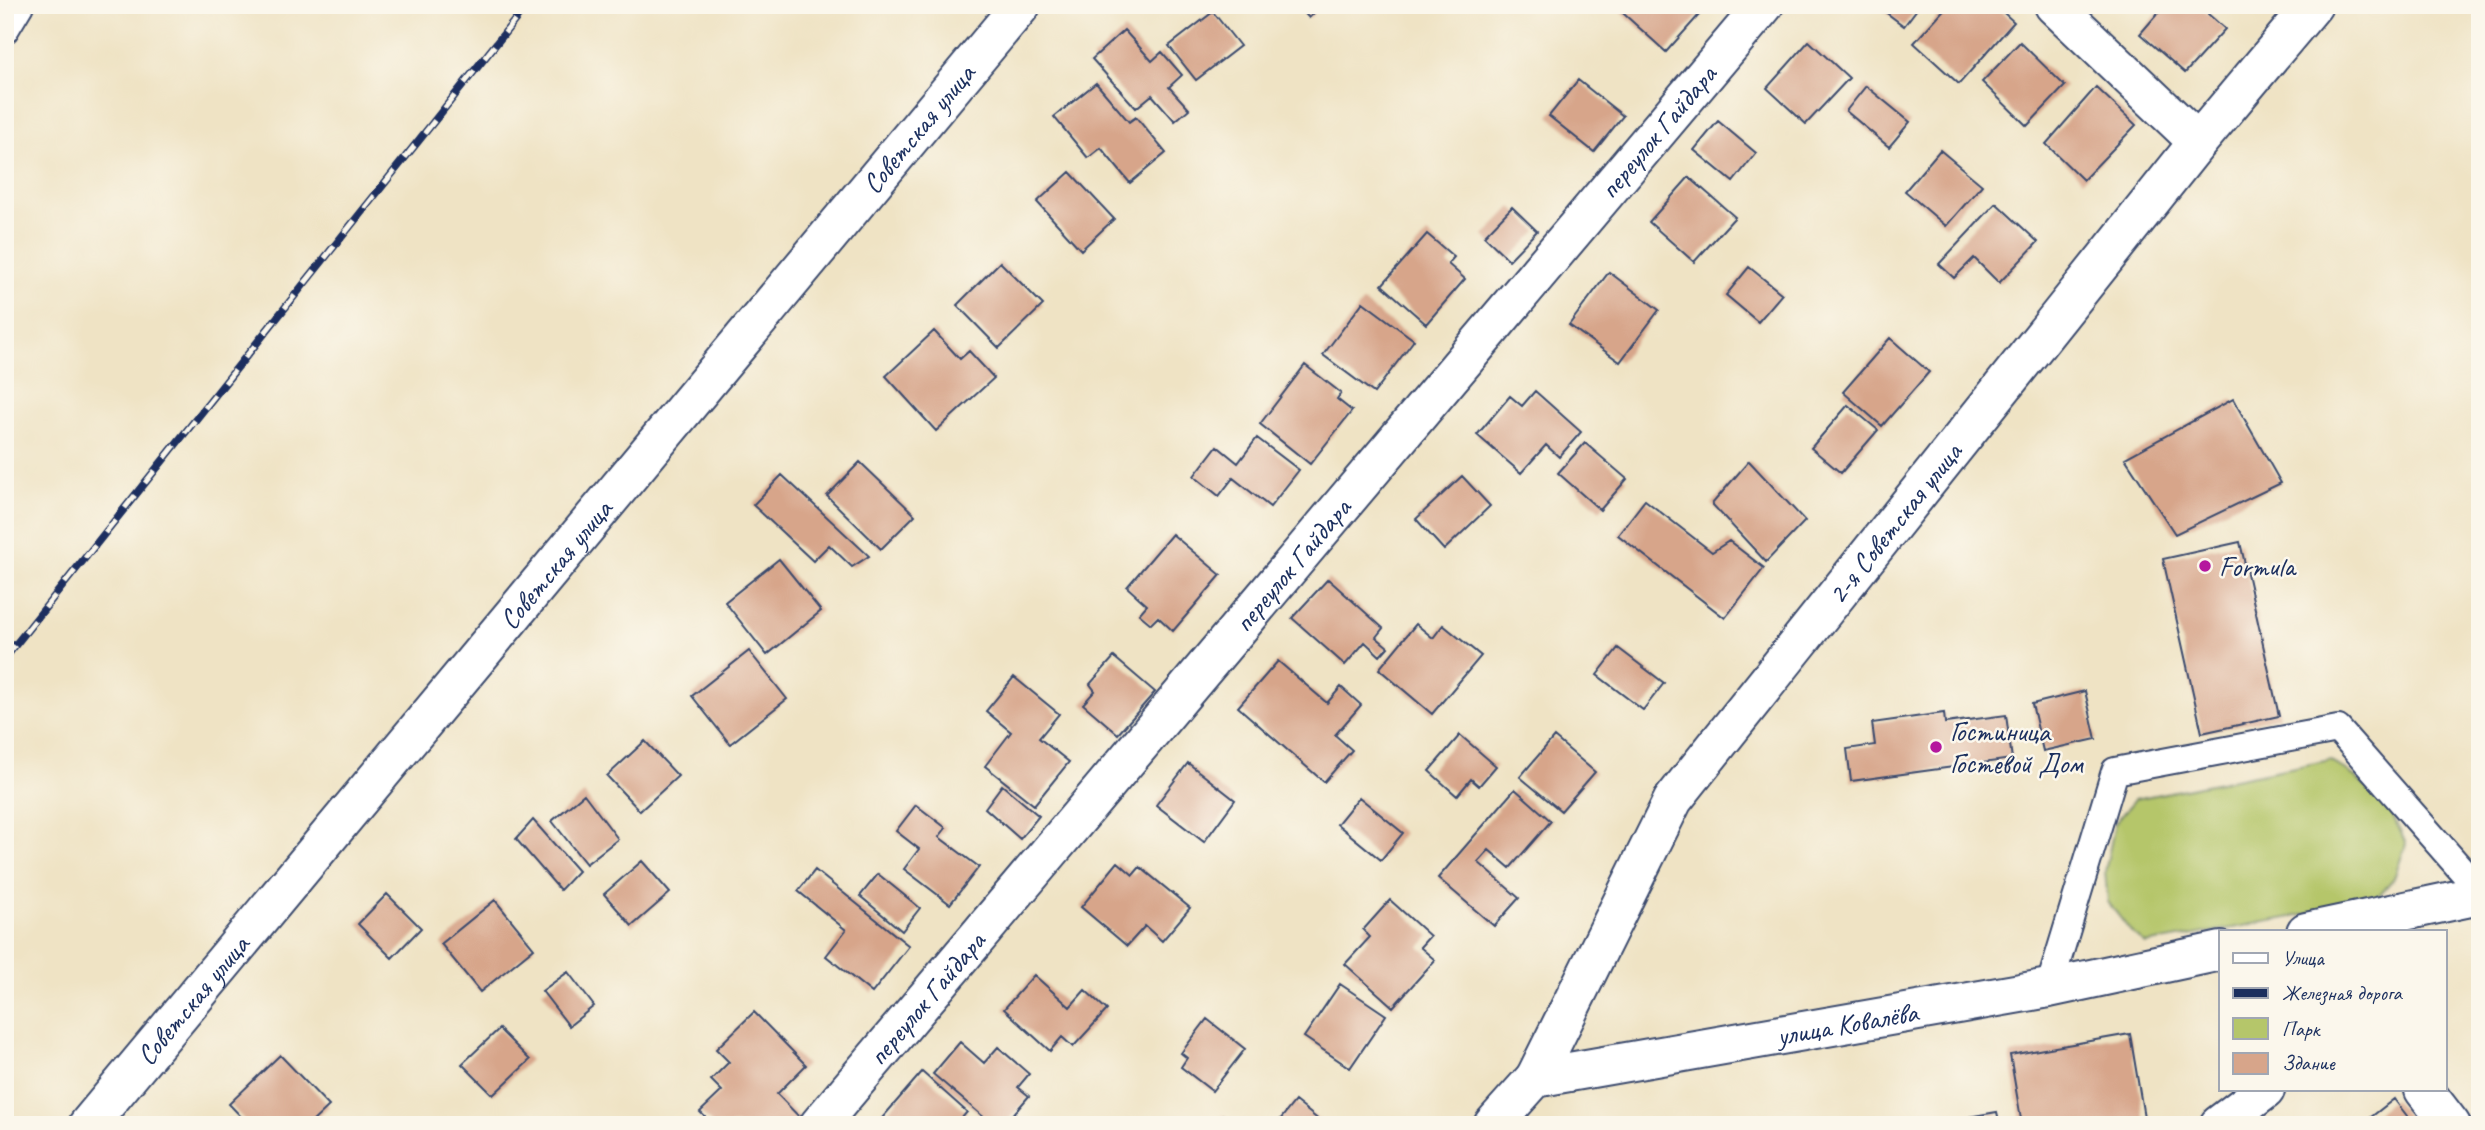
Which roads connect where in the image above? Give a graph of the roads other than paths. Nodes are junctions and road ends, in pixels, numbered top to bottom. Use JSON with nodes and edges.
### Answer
{"nodes":[{"id":1,"x":20,"y":5,"type":"edge"},
{"id":2,"x":1021,"y":5,"type":"edge"},
{"id":3,"x":1764,"y":5,"type":"edge"},
{"id":4,"x":2054,"y":5,"type":"edge"},
{"id":5,"x":2313,"y":5,"type":"edge"},
{"id":6,"x":5,"y":30,"type":"edge"},
{"id":7,"x":2198,"y":142,"type":"junction"},
{"id":8,"x":2480,"y":893,"type":"edge"},
{"id":9,"x":2315,"y":930,"type":"edge"},
{"id":10,"x":2219,"y":951,"type":"edge"},
{"id":11,"x":2049,"y":988,"type":"junction"},
{"id":12,"x":1535,"y":1078,"type":"junction"},
{"id":13,"x":2262,"y":1092,"type":"edge"},
{"id":14,"x":2426,"y":1092,"type":"edge"},
{"id":15,"x":88,"y":1125,"type":"edge"},
{"id":16,"x":819,"y":1125,"type":"edge"},
{"id":17,"x":1493,"y":1125,"type":"edge"},
{"id":18,"x":2220,"y":1125,"type":"edge"},
{"id":19,"x":2451,"y":1125,"type":"edge"}],
"edges":[{"from":1,"to":6,"type":"lane"},
{"from":2,"to":15,"type":"street","name":"Советская улица"},
{"from":3,"to":16,"type":"street","name":"переулок Гайдара"},
{"from":4,"to":7,"type":"street"},
{"from":5,"to":7,"type":"street","name":"2-я Советская улица"},
{"from":7,"to":12,"type":"street","name":"2-я Советская улица"},
{"from":8,"to":9,"type":"street"},
{"from":8,"to":11,"type":"lane"},
{"from":10,"to":11,"type":"street","name":"улица Ковалёва"},
{"from":11,"to":12,"type":"street","name":"улица Ковалёва"},
{"from":12,"to":17,"type":"street"},
{"from":13,"to":18,"type":"street"},
{"from":14,"to":19,"type":"street"}]}
